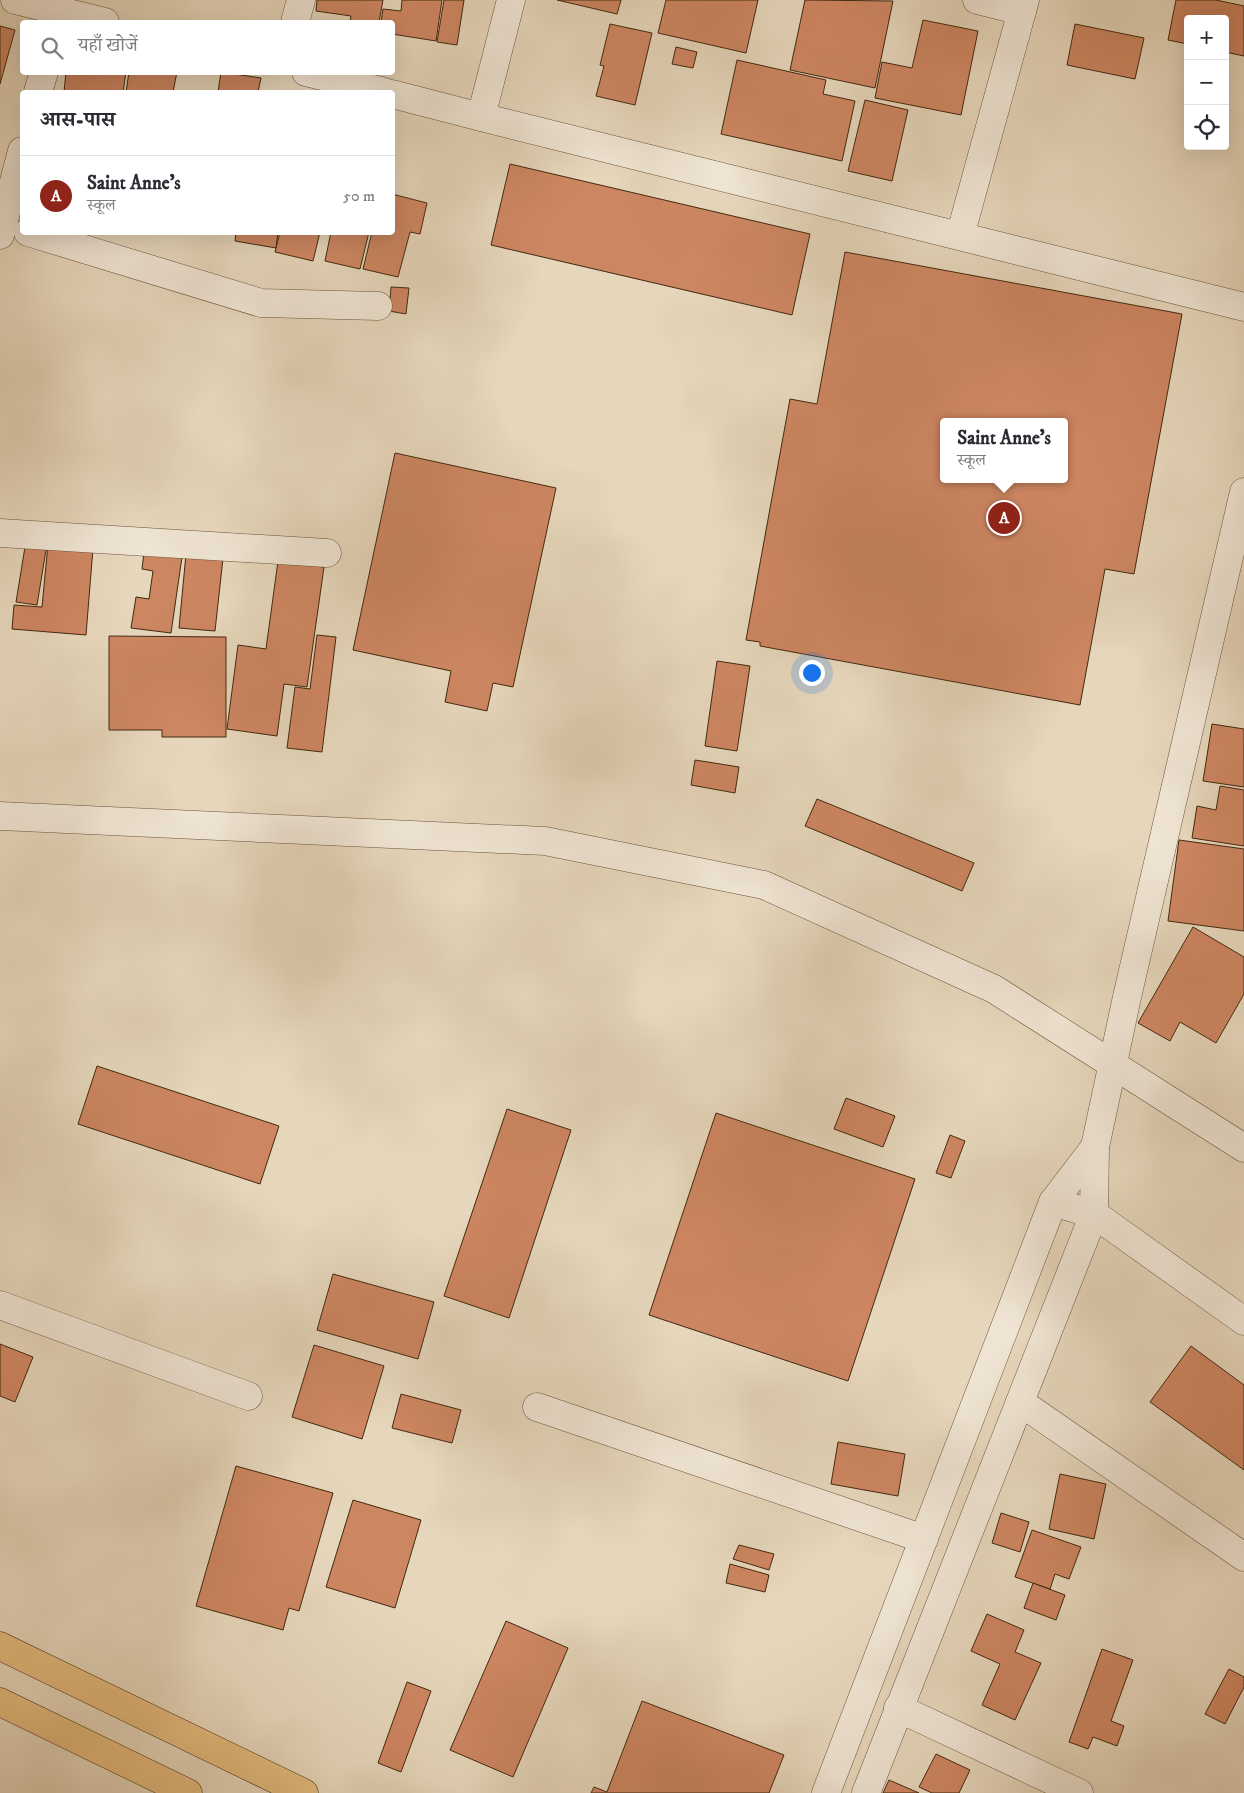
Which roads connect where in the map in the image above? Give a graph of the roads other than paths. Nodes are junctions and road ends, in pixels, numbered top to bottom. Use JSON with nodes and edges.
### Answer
{"nodes":[{"id":1,"x":15,"y":0,"type":"edge"},
{"id":2,"x":301,"y":0,"type":"edge"},
{"id":3,"x":511,"y":0,"type":"edge"},
{"id":4,"x":977,"y":0,"type":"edge"},
{"id":5,"x":1023,"y":6,"type":"edge"},
{"id":6,"x":60,"y":11,"type":"edge"},
{"id":7,"x":97,"y":20,"type":"edge"},
{"id":8,"x":296,"y":20,"type":"edge"},
{"id":9,"x":43,"y":75,"type":"edge"},
{"id":10,"x":318,"y":75,"type":"edge"},
{"id":11,"x":39,"y":90,"type":"edge"},
{"id":12,"x":377,"y":90,"type":"edge"},
{"id":13,"x":395,"y":95,"type":"edge"},
{"id":14,"x":481,"y":117,"type":"junction"},
{"id":15,"x":20,"y":165,"type":"edge"},
{"id":16,"x":11,"y":230,"type":"edge"},
{"id":17,"x":28,"y":235,"type":"edge"},
{"id":18,"x":960,"y":236,"type":"junction"},
{"id":19,"x":378,"y":306,"type":"dead end"},
{"id":20,"x":1244,"y":308,"type":"edge"},
{"id":21,"x":1244,"y":492,"type":"edge"},
{"id":22,"x":0,"y":533,"type":"edge"},
{"id":23,"x":327,"y":553,"type":"dead end"},
{"id":24,"x":0,"y":816,"type":"edge"},
{"id":25,"x":1114,"y":1065,"type":"junction"},
{"id":26,"x":1095,"y":1147,"type":"junction"},
{"id":27,"x":1244,"y":1148,"type":"edge"},
{"id":28,"x":1054,"y":1202,"type":"junction"},
{"id":29,"x":1094,"y":1214,"type":"junction"},
{"id":30,"x":0,"y":1305,"type":"edge"},
{"id":31,"x":1244,"y":1321,"type":"edge"},
{"id":32,"x":248,"y":1396,"type":"dead end"},
{"id":33,"x":1020,"y":1402,"type":"junction"},
{"id":34,"x":537,"y":1408,"type":"dead end"},
{"id":35,"x":924,"y":1539,"type":"junction"},
{"id":36,"x":1244,"y":1557,"type":"edge"},
{"id":37,"x":0,"y":1646,"type":"edge"},
{"id":38,"x":0,"y":1702,"type":"edge"},
{"id":39,"x":898,"y":1708,"type":"junction"},
{"id":40,"x":188,"y":1793,"type":"edge"},
{"id":41,"x":304,"y":1793,"type":"edge"},
{"id":42,"x":826,"y":1793,"type":"edge"},
{"id":43,"x":866,"y":1793,"type":"edge"},
{"id":44,"x":1079,"y":1793,"type":"edge"}],
"edges":[{"from":1,"to":6,"type":"street"},
{"from":2,"to":8,"type":"street"},
{"from":3,"to":14,"type":"street"},
{"from":4,"to":5,"type":"street"},
{"from":5,"to":18,"type":"street"},
{"from":6,"to":7,"type":"street"},
{"from":9,"to":11,"type":"street"},
{"from":10,"to":12,"type":"street"},
{"from":13,"to":14,"type":"street"},
{"from":14,"to":18,"type":"street"},
{"from":15,"to":16,"type":"street"},
{"from":17,"to":19,"type":"street"},
{"from":18,"to":20,"type":"street"},
{"from":21,"to":25,"type":"street"},
{"from":22,"to":23,"type":"street"},
{"from":24,"to":25,"type":"street"},
{"from":25,"to":26,"type":"street"},
{"from":25,"to":27,"type":"street"},
{"from":26,"to":28,"type":"street"},
{"from":26,"to":29,"type":"street"},
{"from":28,"to":29,"type":"street"},
{"from":28,"to":35,"type":"street"},
{"from":29,"to":31,"type":"street"},
{"from":29,"to":33,"type":"street"},
{"from":30,"to":32,"type":"street"},
{"from":33,"to":36,"type":"street"},
{"from":33,"to":39,"type":"street"},
{"from":34,"to":35,"type":"street"},
{"from":35,"to":42,"type":"street"},
{"from":37,"to":41,"type":"highway"},
{"from":38,"to":40,"type":"highway"},
{"from":39,"to":43,"type":"street"},
{"from":39,"to":44,"type":"street"}]}
